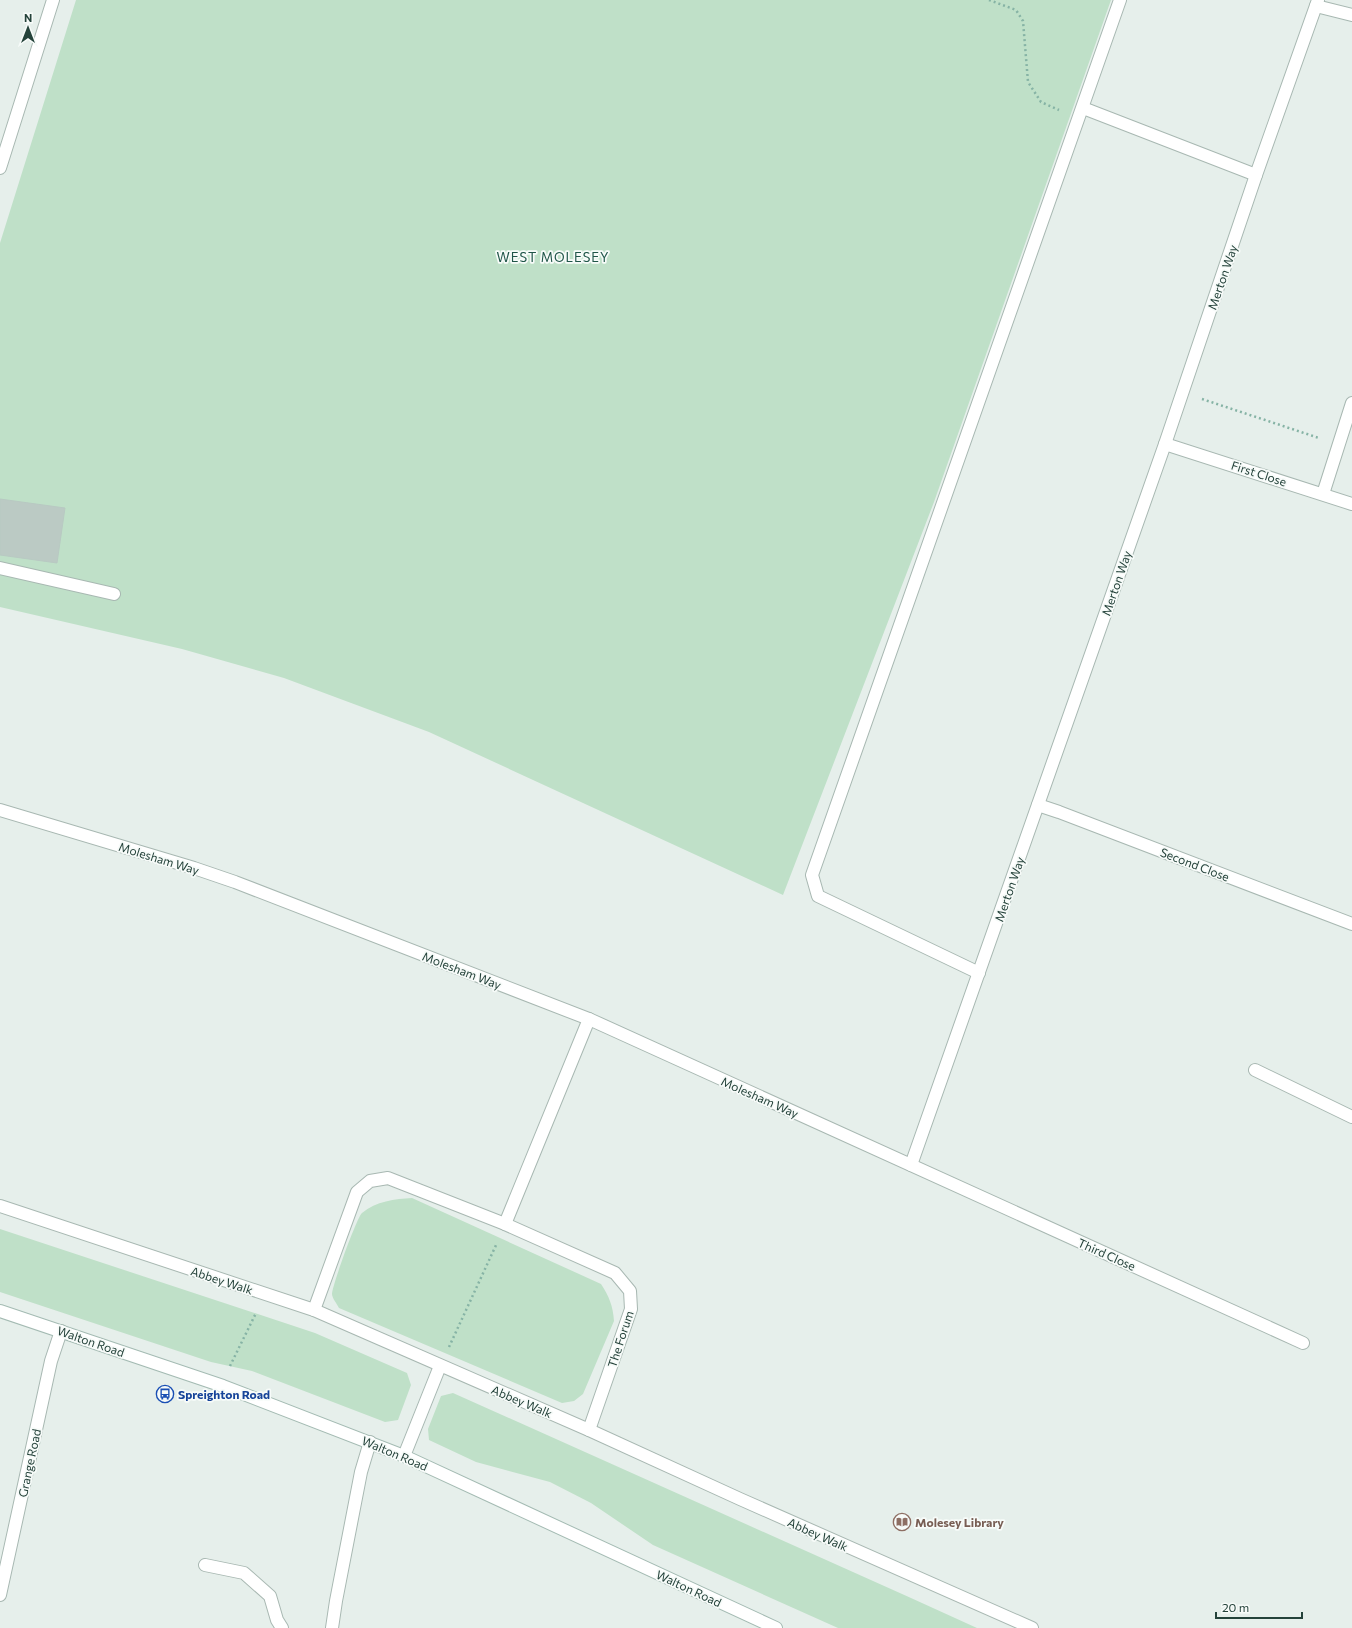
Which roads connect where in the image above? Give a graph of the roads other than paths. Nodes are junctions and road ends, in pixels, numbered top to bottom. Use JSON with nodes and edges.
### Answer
{"nodes":[{"id":1,"x":53,"y":0,"type":"edge"},
{"id":2,"x":1120,"y":0,"type":"edge"},
{"id":3,"x":1317,"y":3,"type":"edge"},
{"id":4,"x":1352,"y":15,"type":"edge"},
{"id":5,"x":1081,"y":113,"type":"junction"},
{"id":6,"x":0,"y":168,"type":"edge"},
{"id":7,"x":1256,"y":175,"type":"junction"},
{"id":8,"x":1352,"y":403,"type":"edge"},
{"id":9,"x":1165,"y":444,"type":"junction"},
{"id":10,"x":1322,"y":494,"type":"junction"},
{"id":11,"x":1352,"y":504,"type":"edge"},
{"id":12,"x":0,"y":568,"type":"edge"},
{"id":13,"x":114,"y":594,"type":"dead end"},
{"id":14,"x":1038,"y":806,"type":"junction"},
{"id":15,"x":0,"y":810,"type":"edge"},
{"id":16,"x":1352,"y":924,"type":"edge"},
{"id":17,"x":979,"y":973,"type":"junction"},
{"id":18,"x":589,"y":1019,"type":"junction"},
{"id":19,"x":1255,"y":1070,"type":"dead end"},
{"id":20,"x":1352,"y":1117,"type":"edge"},
{"id":21,"x":911,"y":1165,"type":"junction"},
{"id":22,"x":0,"y":1206,"type":"edge"},
{"id":23,"x":505,"y":1224,"type":"junction"},
{"id":24,"x":314,"y":1310,"type":"junction"},
{"id":25,"x":0,"y":1311,"type":"edge"},
{"id":26,"x":61,"y":1331,"type":"junction"},
{"id":27,"x":1303,"y":1343,"type":"dead end"},
{"id":28,"x":440,"y":1366,"type":"junction"},
{"id":29,"x":589,"y":1430,"type":"junction"},
{"id":30,"x":370,"y":1442,"type":"junction"},
{"id":31,"x":404,"y":1456,"type":"junction"},
{"id":32,"x":204,"y":1565,"type":"dead end"},
{"id":33,"x":0,"y":1595,"type":"edge"},
{"id":34,"x":282,"y":1628,"type":"edge"},
{"id":35,"x":332,"y":1628,"type":"edge"},
{"id":36,"x":776,"y":1628,"type":"edge"},
{"id":37,"x":1032,"y":1628,"type":"edge"}],
"edges":[{"from":1,"to":6,"type":"street"},
{"from":2,"to":5,"type":"street"},
{"from":3,"to":4,"type":"street"},
{"from":3,"to":7,"type":"street","name":"Merton Way"},
{"from":5,"to":7,"type":"street"},
{"from":5,"to":17,"type":"street"},
{"from":7,"to":9,"type":"street","name":"Merton Way"},
{"from":8,"to":10,"type":"street"},
{"from":9,"to":10,"type":"street","name":"First Close"},
{"from":9,"to":14,"type":"street","name":"Merton Way"},
{"from":10,"to":11,"type":"street","name":"First Close"},
{"from":12,"to":13,"type":"street"},
{"from":14,"to":16,"type":"street","name":"Second Close"},
{"from":14,"to":17,"type":"street","name":"Merton Way"},
{"from":15,"to":18,"type":"street","name":"Molesham Way"},
{"from":17,"to":21,"type":"street","name":"Merton Way"},
{"from":18,"to":21,"type":"street","name":"Molesham Way"},
{"from":18,"to":23,"type":"street"},
{"from":19,"to":20,"type":"street"},
{"from":21,"to":27,"type":"street","name":"Third Close"},
{"from":22,"to":24,"type":"street","name":"Abbey Walk"},
{"from":23,"to":24,"type":"street","name":"The Forum"},
{"from":23,"to":29,"type":"street","name":"The Forum"},
{"from":24,"to":28,"type":"street","name":"Abbey Walk"},
{"from":25,"to":26,"type":"street","name":"Walton Road"},
{"from":26,"to":30,"type":"street","name":"Walton Road"},
{"from":26,"to":33,"type":"street","name":"Grange Road"},
{"from":28,"to":29,"type":"street","name":"Abbey Walk"},
{"from":28,"to":31,"type":"street"},
{"from":29,"to":37,"type":"street","name":"Abbey Walk"},
{"from":30,"to":31,"type":"street","name":"Walton Road"},
{"from":30,"to":35,"type":"street"},
{"from":31,"to":36,"type":"street","name":"Walton Road"},
{"from":32,"to":34,"type":"street"}]}
